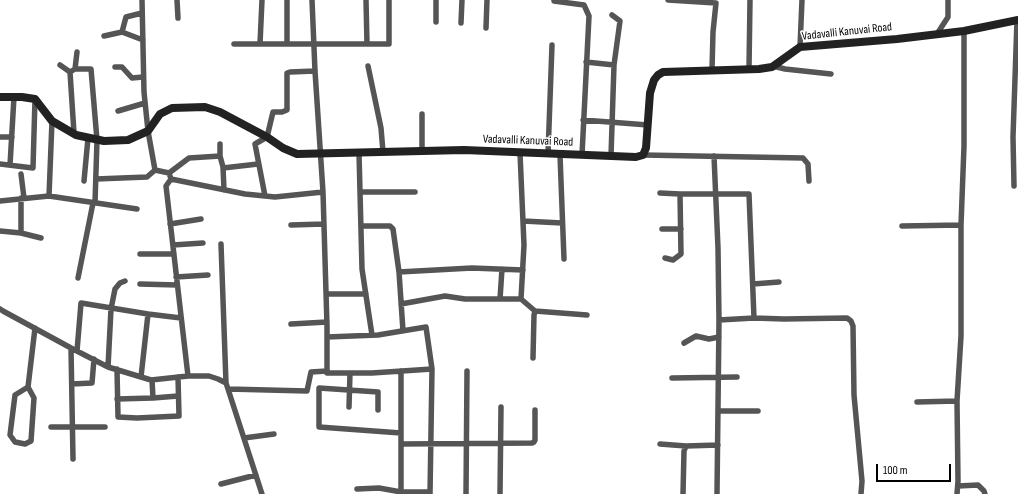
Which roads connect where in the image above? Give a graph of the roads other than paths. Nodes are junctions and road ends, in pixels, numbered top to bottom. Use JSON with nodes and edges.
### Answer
{"nodes":[{"id":1,"x":142,"y":0,"type":"edge"},
{"id":2,"x":177,"y":0,"type":"edge"},
{"id":3,"x":262,"y":0,"type":"edge"},
{"id":4,"x":287,"y":0,"type":"edge"},
{"id":5,"x":312,"y":0,"type":"edge"},
{"id":6,"x":366,"y":0,"type":"edge"},
{"id":7,"x":389,"y":0,"type":"edge"},
{"id":8,"x":436,"y":0,"type":"edge"},
{"id":9,"x":462,"y":0,"type":"edge"},
{"id":10,"x":487,"y":0,"type":"edge"},
{"id":11,"x":554,"y":0,"type":"edge"},
{"id":12,"x":668,"y":0,"type":"edge"},
{"id":13,"x":750,"y":0,"type":"edge"},
{"id":14,"x":802,"y":0,"type":"edge"},
{"id":15,"x":948,"y":0,"type":"edge"},
{"id":16,"x":142,"y":12,"type":"junction"},
{"id":17,"x":612,"y":15,"type":"dead end"},
{"id":18,"x":948,"y":17,"type":"junction"},
{"id":19,"x":178,"y":18,"type":"dead end"},
{"id":20,"x":1018,"y":20,"type":"edge"},
{"id":21,"x":436,"y":22,"type":"dead end"},
{"id":22,"x":461,"y":22,"type":"dead end"},
{"id":23,"x":486,"y":28,"type":"dead end"},
{"id":24,"x":964,"y":31,"type":"junction"},
{"id":25,"x":122,"y":32,"type":"junction"},
{"id":26,"x":948,"y":33,"type":"junction"},
{"id":27,"x":937,"y":34,"type":"junction"},
{"id":28,"x":104,"y":36,"type":"dead end"},
{"id":29,"x":143,"y":40,"type":"junction"},
{"id":30,"x":234,"y":44,"type":"dead end"},
{"id":31,"x":260,"y":44,"type":"junction"},
{"id":32,"x":286,"y":44,"type":"junction"},
{"id":33,"x":314,"y":44,"type":"junction"},
{"id":34,"x":367,"y":44,"type":"junction"},
{"id":35,"x":552,"y":45,"type":"dead end"},
{"id":36,"x":800,"y":47,"type":"junction"},
{"id":37,"x":77,"y":52,"type":"dead end"},
{"id":38,"x":586,"y":62,"type":"junction"},
{"id":39,"x":60,"y":65,"type":"dead end"},
{"id":40,"x":614,"y":65,"type":"junction"},
{"id":41,"x":368,"y":66,"type":"dead end"},
{"id":42,"x":773,"y":66,"type":"junction"},
{"id":43,"x":115,"y":67,"type":"dead end"},
{"id":44,"x":749,"y":69,"type":"junction"},
{"id":45,"x":72,"y":70,"type":"junction"},
{"id":46,"x":712,"y":70,"type":"junction"},
{"id":47,"x":315,"y":71,"type":"junction"},
{"id":48,"x":831,"y":74,"type":"dead end"},
{"id":49,"x":143,"y":77,"type":"junction"},
{"id":50,"x":0,"y":97,"type":"edge"},
{"id":51,"x":14,"y":97,"type":"junction"},
{"id":52,"x":35,"y":99,"type":"junction"},
{"id":53,"x":145,"y":103,"type":"junction"},
{"id":54,"x":118,"y":111,"type":"dead end"},
{"id":55,"x":422,"y":114,"type":"dead end"},
{"id":56,"x":584,"y":120,"type":"junction"},
{"id":57,"x":52,"y":122,"type":"junction"},
{"id":58,"x":612,"y":122,"type":"junction"},
{"id":59,"x":648,"y":125,"type":"junction"},
{"id":60,"x":148,"y":132,"type":"junction"},
{"id":61,"x":74,"y":134,"type":"junction"},
{"id":62,"x":0,"y":137,"type":"edge"},
{"id":63,"x":12,"y":137,"type":"junction"},
{"id":64,"x":267,"y":137,"type":"junction"},
{"id":65,"x":93,"y":139,"type":"junction"},
{"id":66,"x":220,"y":144,"type":"dead end"},
{"id":67,"x":422,"y":151,"type":"junction"},
{"id":68,"x":359,"y":152,"type":"junction"},
{"id":69,"x":383,"y":152,"type":"junction"},
{"id":70,"x":520,"y":153,"type":"junction"},
{"id":71,"x":320,"y":154,"type":"junction"},
{"id":72,"x":548,"y":154,"type":"junction"},
{"id":73,"x":643,"y":154,"type":"junction"},
{"id":74,"x":560,"y":155,"type":"junction"},
{"id":75,"x":582,"y":155,"type":"junction"},
{"id":76,"x":220,"y":156,"type":"junction"},
{"id":77,"x":611,"y":156,"type":"junction"},
{"id":78,"x":714,"y":156,"type":"junction"},
{"id":79,"x":0,"y":164,"type":"edge"},
{"id":80,"x":258,"y":164,"type":"junction"},
{"id":81,"x":10,"y":165,"type":"junction"},
{"id":82,"x":223,"y":168,"type":"junction"},
{"id":83,"x":155,"y":170,"type":"junction"},
{"id":84,"x":21,"y":174,"type":"dead end"},
{"id":85,"x":170,"y":176,"type":"junction"},
{"id":86,"x":96,"y":179,"type":"junction"},
{"id":87,"x":84,"y":181,"type":"dead end"},
{"id":88,"x":809,"y":181,"type":"dead end"},
{"id":89,"x":1014,"y":186,"type":"dead end"},
{"id":90,"x":224,"y":190,"type":"junction"},
{"id":91,"x":323,"y":192,"type":"junction"},
{"id":92,"x":360,"y":192,"type":"junction"},
{"id":93,"x":415,"y":192,"type":"dead end"},
{"id":94,"x":660,"y":194,"type":"dead end"},
{"id":95,"x":680,"y":194,"type":"junction"},
{"id":96,"x":716,"y":194,"type":"junction"},
{"id":97,"x":49,"y":196,"type":"junction"},
{"id":98,"x":265,"y":196,"type":"junction"},
{"id":99,"x":22,"y":198,"type":"junction"},
{"id":100,"x":0,"y":201,"type":"edge"},
{"id":101,"x":94,"y":203,"type":"junction"},
{"id":102,"x":138,"y":208,"type":"dead end"},
{"id":103,"x":201,"y":219,"type":"dead end"},
{"id":104,"x":523,"y":221,"type":"junction"},
{"id":105,"x":562,"y":223,"type":"junction"},
{"id":106,"x":170,"y":224,"type":"junction"},
{"id":107,"x":324,"y":224,"type":"junction"},
{"id":108,"x":291,"y":225,"type":"dead end"},
{"id":109,"x":961,"y":225,"type":"junction"},
{"id":110,"x":361,"y":226,"type":"junction"},
{"id":111,"x":902,"y":226,"type":"dead end"},
{"id":112,"x":681,"y":229,"type":"junction"},
{"id":113,"x":662,"y":230,"type":"dead end"},
{"id":114,"x":0,"y":231,"type":"edge"},
{"id":115,"x":21,"y":233,"type":"junction"},
{"id":116,"x":41,"y":238,"type":"dead end"},
{"id":117,"x":203,"y":243,"type":"dead end"},
{"id":118,"x":221,"y":244,"type":"dead end"},
{"id":119,"x":173,"y":245,"type":"junction"},
{"id":120,"x":140,"y":254,"type":"dead end"},
{"id":121,"x":174,"y":254,"type":"junction"},
{"id":122,"x":665,"y":258,"type":"dead end"},
{"id":123,"x":564,"y":259,"type":"dead end"},
{"id":124,"x":502,"y":269,"type":"junction"},
{"id":125,"x":523,"y":270,"type":"junction"},
{"id":126,"x":399,"y":272,"type":"junction"},
{"id":127,"x":208,"y":276,"type":"dead end"},
{"id":128,"x":176,"y":277,"type":"junction"},
{"id":129,"x":78,"y":278,"type":"dead end"},
{"id":130,"x":126,"y":281,"type":"dead end"},
{"id":131,"x":780,"y":282,"type":"dead end"},
{"id":132,"x":140,"y":284,"type":"dead end"},
{"id":133,"x":753,"y":284,"type":"junction"},
{"id":134,"x":177,"y":285,"type":"junction"},
{"id":135,"x":326,"y":294,"type":"junction"},
{"id":136,"x":366,"y":294,"type":"junction"},
{"id":137,"x":500,"y":299,"type":"junction"},
{"id":138,"x":521,"y":299,"type":"junction"},
{"id":139,"x":401,"y":304,"type":"junction"},
{"id":140,"x":0,"y":309,"type":"edge"},
{"id":141,"x":111,"y":309,"type":"junction"},
{"id":142,"x":535,"y":311,"type":"junction"},
{"id":143,"x":148,"y":314,"type":"junction"},
{"id":144,"x":587,"y":315,"type":"dead end"},
{"id":145,"x":182,"y":318,"type":"junction"},
{"id":146,"x":754,"y":318,"type":"junction"},
{"id":147,"x":719,"y":320,"type":"junction"},
{"id":148,"x":327,"y":322,"type":"junction"},
{"id":149,"x":291,"y":324,"type":"dead end"},
{"id":150,"x":35,"y":328,"type":"junction"},
{"id":151,"x":403,"y":331,"type":"junction"},
{"id":152,"x":372,"y":335,"type":"junction"},
{"id":153,"x":327,"y":337,"type":"junction"},
{"id":154,"x":718,"y":337,"type":"junction"},
{"id":155,"x":684,"y":343,"type":"dead end"},
{"id":156,"x":74,"y":349,"type":"junction"},
{"id":157,"x":533,"y":358,"type":"dead end"},
{"id":158,"x":94,"y":359,"type":"junction"},
{"id":159,"x":108,"y":367,"type":"junction"},
{"id":160,"x":432,"y":368,"type":"junction"},
{"id":161,"x":117,"y":369,"type":"junction"},
{"id":162,"x":327,"y":371,"type":"junction"},
{"id":163,"x":401,"y":371,"type":"junction"},
{"id":164,"x":467,"y":371,"type":"dead end"},
{"id":165,"x":350,"y":373,"type":"junction"},
{"id":166,"x":188,"y":376,"type":"junction"},
{"id":167,"x":141,"y":377,"type":"junction"},
{"id":168,"x":178,"y":377,"type":"junction"},
{"id":169,"x":737,"y":377,"type":"dead end"},
{"id":170,"x":672,"y":378,"type":"dead end"},
{"id":171,"x":718,"y":378,"type":"junction"},
{"id":172,"x":152,"y":380,"type":"junction"},
{"id":173,"x":72,"y":384,"type":"junction"},
{"id":174,"x":227,"y":386,"type":"junction"},
{"id":175,"x":28,"y":387,"type":"junction"},
{"id":176,"x":349,"y":390,"type":"junction"},
{"id":177,"x":178,"y":396,"type":"junction"},
{"id":178,"x":153,"y":398,"type":"junction"},
{"id":179,"x":117,"y":399,"type":"junction"},
{"id":180,"x":956,"y":401,"type":"junction"},
{"id":181,"x":917,"y":402,"type":"dead end"},
{"id":182,"x":349,"y":407,"type":"dead end"},
{"id":183,"x":501,"y":407,"type":"dead end"},
{"id":184,"x":378,"y":410,"type":"dead end"},
{"id":185,"x":535,"y":410,"type":"dead end"},
{"id":186,"x":758,"y":410,"type":"dead end"},
{"id":187,"x":718,"y":411,"type":"junction"},
{"id":188,"x":51,"y":427,"type":"dead end"},
{"id":189,"x":72,"y":427,"type":"junction"},
{"id":190,"x":105,"y":427,"type":"dead end"},
{"id":191,"x":401,"y":433,"type":"junction"},
{"id":192,"x":274,"y":434,"type":"dead end"},
{"id":193,"x":244,"y":438,"type":"junction"},
{"id":194,"x":401,"y":444,"type":"junction"},
{"id":195,"x":431,"y":444,"type":"junction"},
{"id":196,"x":467,"y":444,"type":"junction"},
{"id":197,"x":501,"y":444,"type":"junction"},
{"id":198,"x":660,"y":444,"type":"dead end"},
{"id":199,"x":718,"y":445,"type":"junction"},
{"id":200,"x":686,"y":446,"type":"junction"},
{"id":201,"x":73,"y":459,"type":"dead end"},
{"id":202,"x":256,"y":475,"type":"junction"},
{"id":203,"x":221,"y":484,"type":"dead end"},
{"id":204,"x":958,"y":486,"type":"junction"},
{"id":205,"x":357,"y":489,"type":"dead end"},
{"id":206,"x":401,"y":492,"type":"junction"},
{"id":207,"x":430,"y":493,"type":"edge"},
{"id":208,"x":262,"y":494,"type":"edge"},
{"id":209,"x":466,"y":494,"type":"edge"},
{"id":210,"x":500,"y":494,"type":"edge"},
{"id":211,"x":683,"y":494,"type":"edge"},
{"id":212,"x":717,"y":494,"type":"edge"},
{"id":213,"x":861,"y":494,"type":"edge"},
{"id":214,"x":957,"y":494,"type":"edge"},
{"id":215,"x":985,"y":494,"type":"edge"}],
"edges":[{"from":1,"to":16,"type":"street"},
{"from":2,"to":19,"type":"street"},
{"from":3,"to":31,"type":"street"},
{"from":4,"to":32,"type":"street"},
{"from":5,"to":33,"type":"street"},
{"from":6,"to":34,"type":"street"},
{"from":7,"to":34,"type":"street"},
{"from":8,"to":21,"type":"street"},
{"from":9,"to":22,"type":"street"},
{"from":10,"to":23,"type":"street"},
{"from":11,"to":38,"type":"street"},
{"from":12,"to":46,"type":"street"},
{"from":13,"to":44,"type":"street"},
{"from":14,"to":36,"type":"street"},
{"from":15,"to":18,"type":"street"},
{"from":16,"to":25,"type":"street"},
{"from":16,"to":29,"type":"street"},
{"from":17,"to":40,"type":"street"},
{"from":18,"to":26,"type":"street"},
{"from":18,"to":27,"type":"street"},
{"from":20,"to":24,"type":"street","name":"Vadavalli Kanuvai Road"},
{"from":20,"to":89,"type":"street"},
{"from":24,"to":26,"type":"street","name":"Vadavalli Kanuvai Road"},
{"from":24,"to":109,"type":"street"},
{"from":25,"to":28,"type":"street"},
{"from":25,"to":29,"type":"street"},
{"from":26,"to":27,"type":"street","name":"Vadavalli Kanuvai Road"},
{"from":27,"to":36,"type":"street","name":"Vadavalli Kanuvai Road"},
{"from":29,"to":49,"type":"street"},
{"from":30,"to":31,"type":"street"},
{"from":31,"to":32,"type":"street"},
{"from":32,"to":33,"type":"street"},
{"from":33,"to":34,"type":"street"},
{"from":33,"to":47,"type":"street"},
{"from":35,"to":72,"type":"street"},
{"from":36,"to":42,"type":"street","name":"Vadavalli Kanuvai Road"},
{"from":37,"to":45,"type":"street"},
{"from":38,"to":40,"type":"street"},
{"from":38,"to":56,"type":"street"},
{"from":39,"to":45,"type":"street"},
{"from":40,"to":58,"type":"street"},
{"from":41,"to":69,"type":"street"},
{"from":42,"to":44,"type":"street","name":"Vadavalli Kanuvai Road"},
{"from":42,"to":48,"type":"street"},
{"from":43,"to":49,"type":"street"},
{"from":44,"to":46,"type":"street","name":"Vadavalli Kanuvai Road"},
{"from":45,"to":61,"type":"street"},
{"from":45,"to":65,"type":"street"},
{"from":46,"to":59,"type":"street","name":"Vadavalli Kanuvai Road"},
{"from":47,"to":64,"type":"street"},
{"from":47,"to":71,"type":"street"},
{"from":49,"to":53,"type":"street"},
{"from":50,"to":51,"type":"street"},
{"from":51,"to":52,"type":"street"},
{"from":51,"to":63,"type":"street"},
{"from":52,"to":57,"type":"street"},
{"from":52,"to":81,"type":"street"},
{"from":53,"to":54,"type":"street"},
{"from":53,"to":60,"type":"street"},
{"from":55,"to":67,"type":"street"},
{"from":56,"to":58,"type":"street"},
{"from":56,"to":75,"type":"street"},
{"from":57,"to":61,"type":"street"},
{"from":57,"to":97,"type":"street"},
{"from":58,"to":59,"type":"street"},
{"from":58,"to":77,"type":"street"},
{"from":59,"to":73,"type":"street","name":"Vadavalli Kanuvai Road"},
{"from":60,"to":64,"type":"street","name":"Vadavalli Kanuvai Road"},
{"from":60,"to":65,"type":"street"},
{"from":60,"to":83,"type":"street"},
{"from":61,"to":65,"type":"street"},
{"from":62,"to":63,"type":"street"},
{"from":63,"to":81,"type":"street"},
{"from":64,"to":71,"type":"street","name":"Vadavalli Kanuvai Road"},
{"from":64,"to":80,"type":"street"},
{"from":65,"to":86,"type":"street"},
{"from":65,"to":87,"type":"street"},
{"from":66,"to":76,"type":"street"},
{"from":67,"to":69,"type":"street","name":"Vadavalli Kanuvai Road"},
{"from":67,"to":70,"type":"street","name":"Vadavalli Kanuvai Road"},
{"from":68,"to":69,"type":"street","name":"Vadavalli Kanuvai Road"},
{"from":68,"to":71,"type":"street","name":"Vadavalli Kanuvai Road"},
{"from":68,"to":92,"type":"street"},
{"from":70,"to":72,"type":"street","name":"Vadavalli Kanuvai Road"},
{"from":70,"to":104,"type":"street"},
{"from":71,"to":91,"type":"street"},
{"from":72,"to":74,"type":"street","name":"Vadavalli Kanuvai Road"},
{"from":73,"to":77,"type":"street","name":"Vadavalli Kanuvai Road"},
{"from":73,"to":78,"type":"street"},
{"from":74,"to":75,"type":"street","name":"Vadavalli Kanuvai Road"},
{"from":74,"to":105,"type":"street"},
{"from":75,"to":77,"type":"street","name":"Vadavalli Kanuvai Road"},
{"from":76,"to":82,"type":"street"},
{"from":76,"to":85,"type":"street"},
{"from":78,"to":88,"type":"street"},
{"from":78,"to":96,"type":"street"},
{"from":79,"to":81,"type":"street"},
{"from":80,"to":82,"type":"street"},
{"from":80,"to":98,"type":"street"},
{"from":82,"to":90,"type":"street"},
{"from":83,"to":85,"type":"street"},
{"from":83,"to":86,"type":"street"},
{"from":84,"to":99,"type":"street"},
{"from":85,"to":90,"type":"street"},
{"from":85,"to":106,"type":"street"},
{"from":86,"to":101,"type":"street"},
{"from":90,"to":98,"type":"street"},
{"from":91,"to":98,"type":"street"},
{"from":91,"to":107,"type":"street"},
{"from":92,"to":93,"type":"street"},
{"from":92,"to":110,"type":"street"},
{"from":94,"to":95,"type":"street"},
{"from":95,"to":96,"type":"street"},
{"from":95,"to":112,"type":"street"},
{"from":96,"to":133,"type":"street"},
{"from":96,"to":147,"type":"street"},
{"from":97,"to":99,"type":"street"},
{"from":97,"to":101,"type":"street"},
{"from":99,"to":100,"type":"street"},
{"from":99,"to":115,"type":"street"},
{"from":101,"to":102,"type":"street"},
{"from":101,"to":129,"type":"street"},
{"from":103,"to":106,"type":"street"},
{"from":104,"to":105,"type":"street"},
{"from":104,"to":125,"type":"street"},
{"from":105,"to":123,"type":"street"},
{"from":106,"to":119,"type":"street"},
{"from":107,"to":108,"type":"street"},
{"from":107,"to":135,"type":"street"},
{"from":109,"to":111,"type":"street"},
{"from":109,"to":180,"type":"street"},
{"from":110,"to":126,"type":"street"},
{"from":110,"to":136,"type":"street"},
{"from":112,"to":113,"type":"street"},
{"from":112,"to":122,"type":"street"},
{"from":114,"to":115,"type":"street"},
{"from":115,"to":116,"type":"street"},
{"from":117,"to":119,"type":"street"},
{"from":118,"to":174,"type":"street"},
{"from":119,"to":121,"type":"street"},
{"from":120,"to":121,"type":"street"},
{"from":121,"to":128,"type":"street"},
{"from":124,"to":125,"type":"street"},
{"from":124,"to":126,"type":"street"},
{"from":124,"to":137,"type":"street"},
{"from":125,"to":138,"type":"street"},
{"from":126,"to":139,"type":"street"},
{"from":127,"to":128,"type":"street"},
{"from":128,"to":134,"type":"street"},
{"from":130,"to":141,"type":"street"},
{"from":131,"to":133,"type":"street"},
{"from":132,"to":134,"type":"street"},
{"from":133,"to":146,"type":"street"},
{"from":134,"to":145,"type":"street"},
{"from":135,"to":136,"type":"street"},
{"from":135,"to":148,"type":"street"},
{"from":136,"to":152,"type":"street"},
{"from":137,"to":138,"type":"street"},
{"from":137,"to":139,"type":"street"},
{"from":138,"to":142,"type":"street"},
{"from":139,"to":151,"type":"street"},
{"from":140,"to":150,"type":"street"},
{"from":141,"to":143,"type":"street"},
{"from":141,"to":156,"type":"street"},
{"from":141,"to":159,"type":"street"},
{"from":142,"to":144,"type":"street"},
{"from":142,"to":157,"type":"street"},
{"from":143,"to":145,"type":"street"},
{"from":143,"to":167,"type":"street"},
{"from":145,"to":166,"type":"street"},
{"from":146,"to":147,"type":"street"},
{"from":146,"to":213,"type":"street"},
{"from":147,"to":154,"type":"street"},
{"from":148,"to":149,"type":"street"},
{"from":148,"to":153,"type":"street"},
{"from":150,"to":156,"type":"street"},
{"from":150,"to":175,"type":"street"},
{"from":151,"to":152,"type":"street"},
{"from":151,"to":160,"type":"street"},
{"from":152,"to":153,"type":"street"},
{"from":153,"to":162,"type":"street"},
{"from":154,"to":155,"type":"street"},
{"from":154,"to":171,"type":"street"},
{"from":156,"to":158,"type":"street"},
{"from":156,"to":173,"type":"street"},
{"from":158,"to":159,"type":"street"},
{"from":158,"to":173,"type":"street"},
{"from":159,"to":161,"type":"street"},
{"from":160,"to":163,"type":"street"},
{"from":160,"to":195,"type":"street"},
{"from":161,"to":167,"type":"street"},
{"from":161,"to":179,"type":"street"},
{"from":162,"to":165,"type":"street"},
{"from":162,"to":174,"type":"street"},
{"from":163,"to":165,"type":"street"},
{"from":163,"to":191,"type":"street"},
{"from":164,"to":196,"type":"street"},
{"from":165,"to":176,"type":"street"},
{"from":166,"to":168,"type":"street"},
{"from":166,"to":174,"type":"street"},
{"from":167,"to":172,"type":"street"},
{"from":168,"to":172,"type":"street"},
{"from":168,"to":177,"type":"street"},
{"from":169,"to":171,"type":"street"},
{"from":170,"to":171,"type":"street"},
{"from":171,"to":187,"type":"street"},
{"from":172,"to":178,"type":"street"},
{"from":173,"to":189,"type":"street"},
{"from":174,"to":193,"type":"street"},
{"from":175,"to":175,"type":"street"},
{"from":176,"to":182,"type":"street"},
{"from":176,"to":184,"type":"street"},
{"from":176,"to":191,"type":"street"},
{"from":177,"to":178,"type":"street"},
{"from":177,"to":179,"type":"street"},
{"from":178,"to":179,"type":"street"},
{"from":180,"to":181,"type":"street"},
{"from":180,"to":204,"type":"street"},
{"from":183,"to":197,"type":"street"},
{"from":185,"to":197,"type":"street"},
{"from":186,"to":187,"type":"street"},
{"from":187,"to":199,"type":"street"},
{"from":188,"to":189,"type":"street"},
{"from":189,"to":190,"type":"street"},
{"from":189,"to":201,"type":"street"},
{"from":191,"to":194,"type":"street"},
{"from":192,"to":193,"type":"street"},
{"from":193,"to":202,"type":"street"},
{"from":194,"to":195,"type":"street"},
{"from":194,"to":206,"type":"street"},
{"from":195,"to":196,"type":"street"},
{"from":195,"to":207,"type":"street"},
{"from":196,"to":197,"type":"street"},
{"from":196,"to":209,"type":"street"},
{"from":197,"to":210,"type":"street"},
{"from":198,"to":200,"type":"street"},
{"from":199,"to":200,"type":"street"},
{"from":199,"to":212,"type":"street"},
{"from":200,"to":211,"type":"street"},
{"from":202,"to":203,"type":"street"},
{"from":202,"to":208,"type":"street"},
{"from":204,"to":214,"type":"street"},
{"from":204,"to":215,"type":"street"},
{"from":205,"to":206,"type":"street"},
{"from":206,"to":207,"type":"street"}]}
